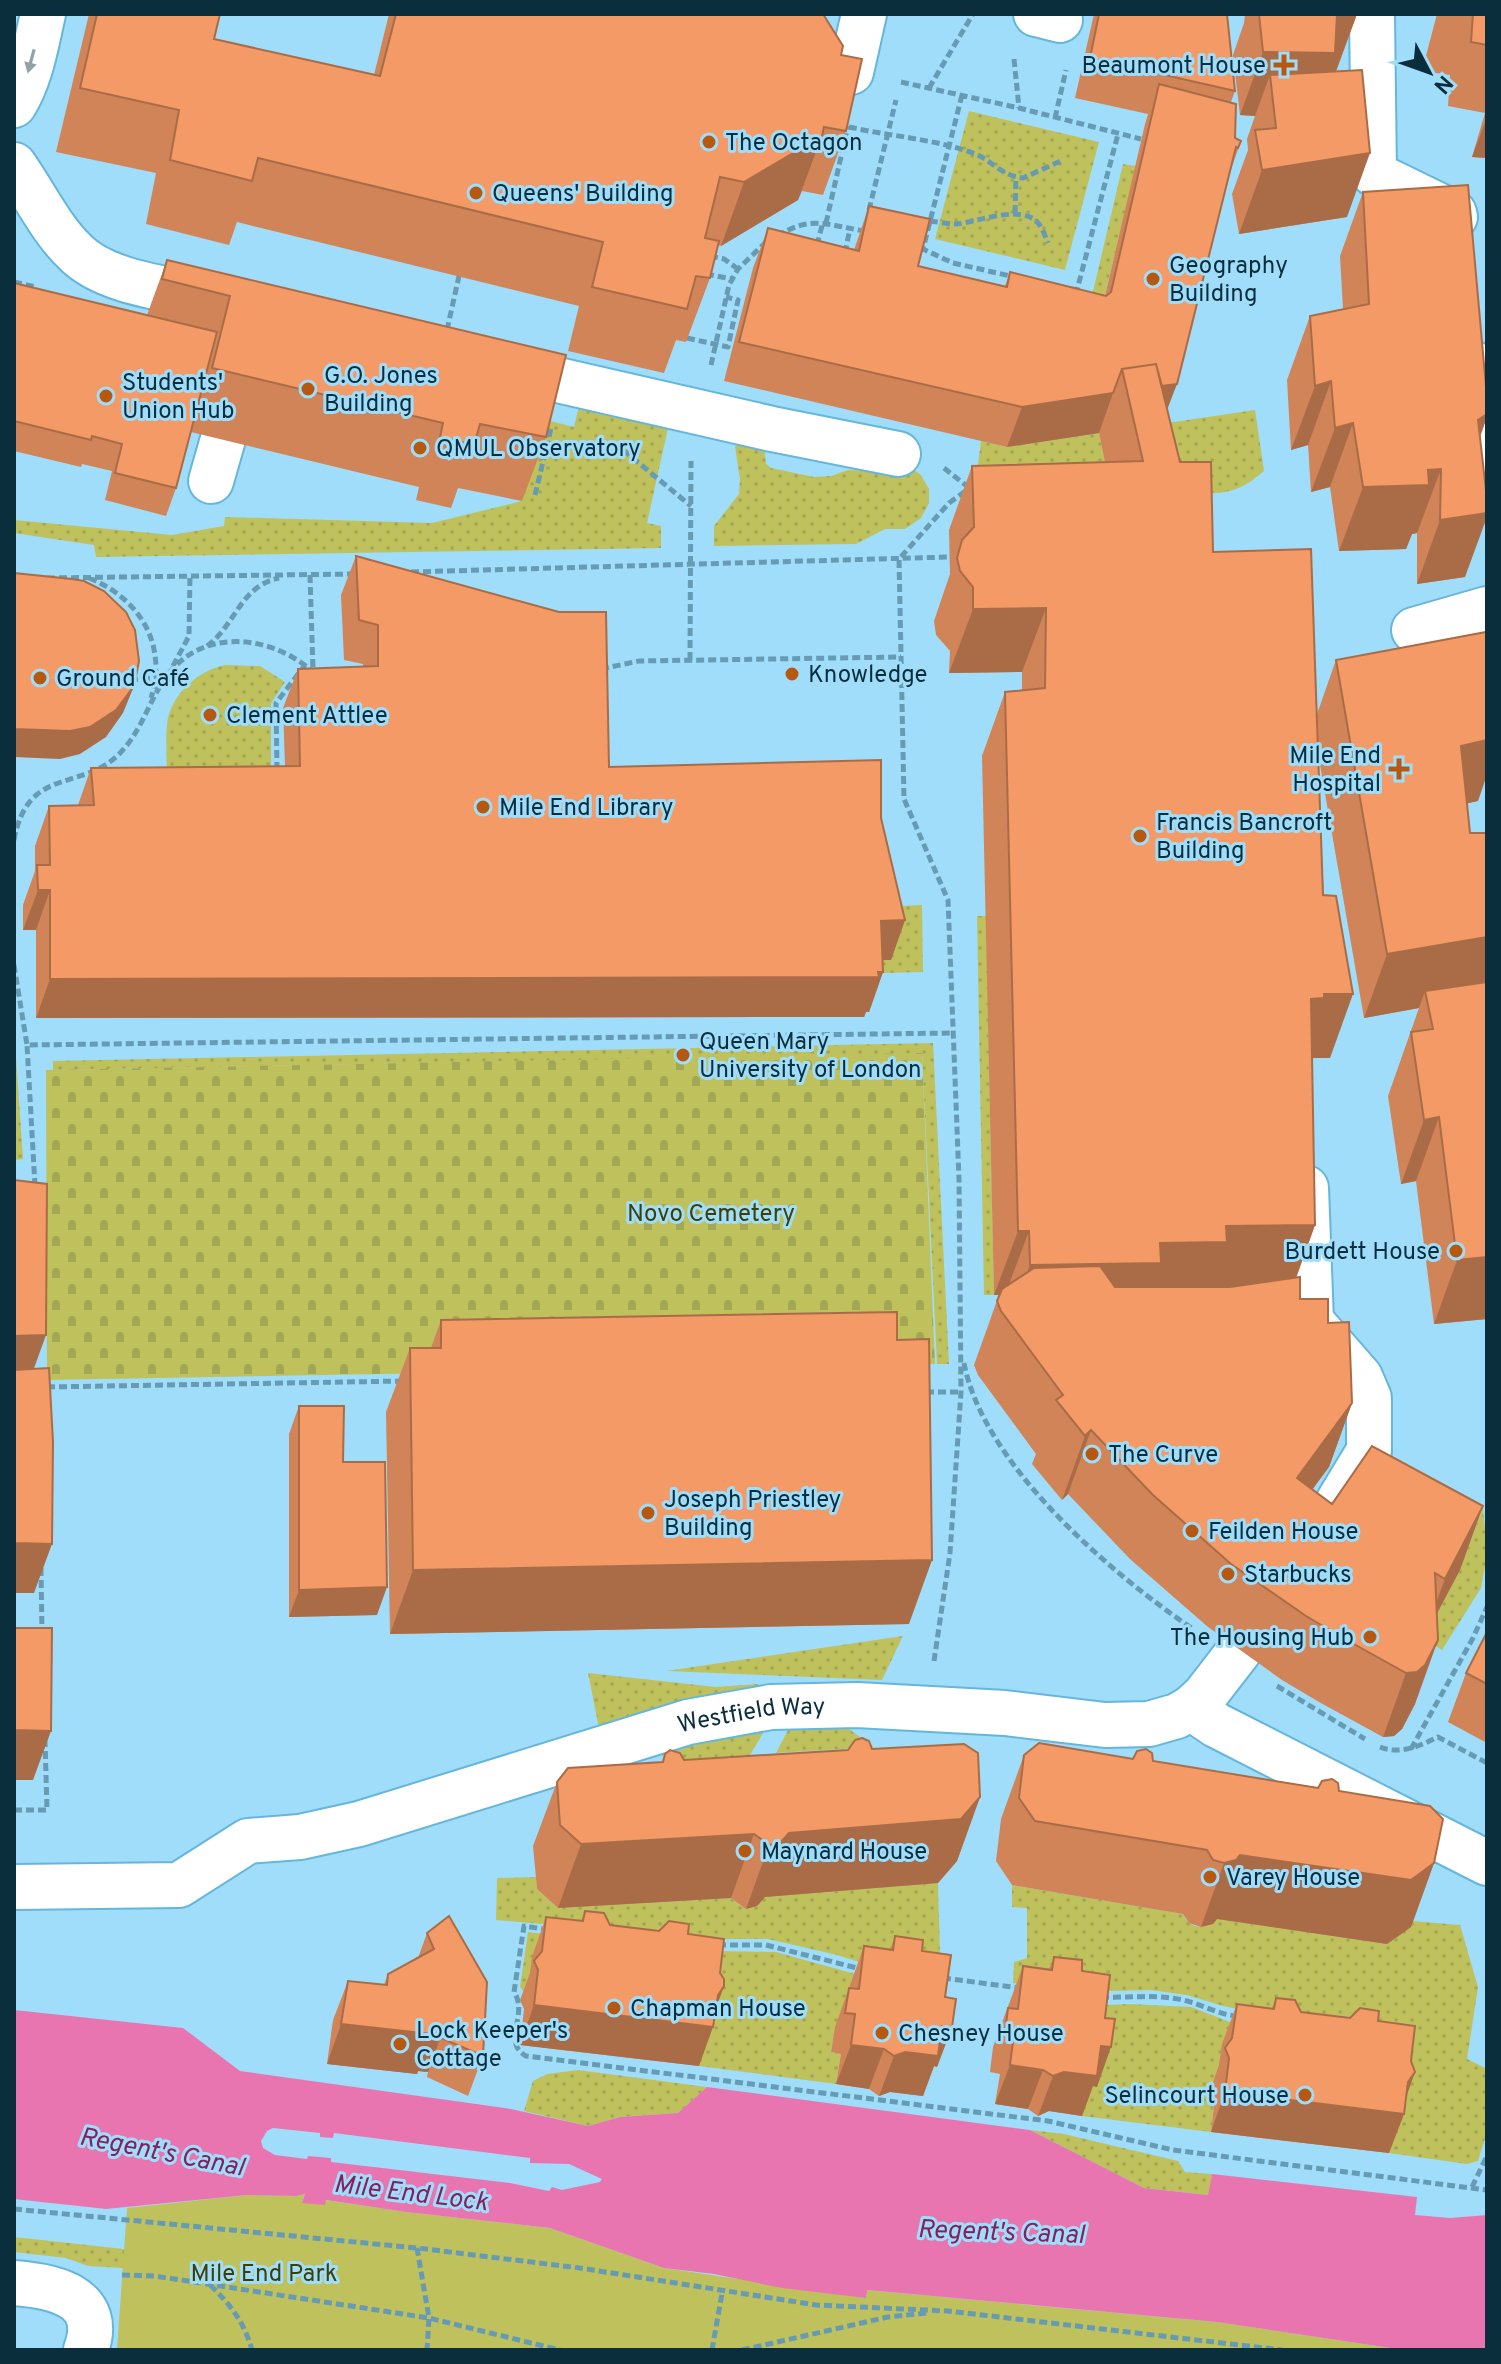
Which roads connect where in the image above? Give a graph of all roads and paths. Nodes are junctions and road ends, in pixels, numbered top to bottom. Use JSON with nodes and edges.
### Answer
{"nodes":[{"id":1,"x":43,"y":14,"type":"edge"},
{"id":2,"x":864,"y":14,"type":"edge"},
{"id":3,"x":973,"y":14,"type":"edge"},
{"id":4,"x":1372,"y":14,"type":"edge"},
{"id":5,"x":1014,"y":59,"type":"dead end"},
{"id":6,"x":903,"y":70,"type":"dead end"},
{"id":7,"x":851,"y":72,"type":"joint"},
{"id":8,"x":900,"y":82,"type":"junction"},
{"id":9,"x":929,"y":88,"type":"junction"},
{"id":10,"x":962,"y":95,"type":"junction"},
{"id":11,"x":14,"y":105,"type":"edge"},
{"id":12,"x":1019,"y":108,"type":"junction"},
{"id":13,"x":1118,"y":134,"type":"junction"},
{"id":14,"x":887,"y":136,"type":"junction"},
{"id":15,"x":1141,"y":139,"type":"dead end"},
{"id":16,"x":949,"y":147,"type":"junction"},
{"id":17,"x":830,"y":159,"type":"edge"},
{"id":18,"x":1063,"y":160,"type":"dead end"},
{"id":19,"x":840,"y":161,"type":"junction"},
{"id":20,"x":14,"y":165,"type":"edge"},
{"id":21,"x":1016,"y":177,"type":"junction"},
{"id":22,"x":1015,"y":213,"type":"junction"},
{"id":23,"x":930,"y":221,"type":"junction"},
{"id":24,"x":824,"y":223,"type":"junction"},
{"id":25,"x":850,"y":228,"type":"junction"},
{"id":26,"x":864,"y":231,"type":"junction"},
{"id":27,"x":877,"y":234,"type":"edge"},
{"id":28,"x":1048,"y":243,"type":"dead end"},
{"id":29,"x":913,"y":244,"type":"edge"},
{"id":30,"x":817,"y":248,"type":"edge"},
{"id":31,"x":923,"y":249,"type":"junction"},
{"id":32,"x":702,"y":254,"type":"edge"},
{"id":33,"x":750,"y":256,"type":"junction"},
{"id":34,"x":853,"y":257,"type":"edge"},
{"id":35,"x":765,"y":260,"type":"edge"},
{"id":36,"x":1461,"y":260,"type":"edge"},
{"id":37,"x":738,"y":269,"type":"junction"},
{"id":38,"x":698,"y":273,"type":"edge"},
{"id":39,"x":459,"y":276,"type":"dead end"},
{"id":40,"x":732,"y":279,"type":"junction"},
{"id":41,"x":1030,"y":280,"type":"edge"},
{"id":42,"x":14,"y":282,"type":"edge"},
{"id":43,"x":1061,"y":287,"type":"edge"},
{"id":44,"x":43,"y":289,"type":"edge"},
{"id":45,"x":1077,"y":290,"type":"junction"},
{"id":46,"x":726,"y":297,"type":"junction"},
{"id":47,"x":1074,"y":303,"type":"edge"},
{"id":48,"x":259,"y":309,"type":"edge"},
{"id":49,"x":1470,"y":321,"type":"edge"},
{"id":50,"x":687,"y":338,"type":"edge"},
{"id":51,"x":715,"y":346,"type":"junction"},
{"id":52,"x":442,"y":353,"type":"joint"},
{"id":53,"x":552,"y":422,"type":"edge"},
{"id":54,"x":223,"y":439,"type":"dead end"},
{"id":55,"x":611,"y":441,"type":"dead end"},
{"id":56,"x":898,"y":454,"type":"joint"},
{"id":57,"x":1487,"y":473,"type":"edge"},
{"id":58,"x":211,"y":481,"type":"dead end"},
{"id":59,"x":691,"y":490,"type":"dead end"},
{"id":60,"x":535,"y":495,"type":"edge"},
{"id":61,"x":691,"y":506,"type":"junction"},
{"id":62,"x":949,"y":557,"type":"dead end"},
{"id":63,"x":899,"y":559,"type":"junction"},
{"id":64,"x":689,"y":563,"type":"junction"},
{"id":65,"x":403,"y":572,"type":"edge"},
{"id":66,"x":356,"y":574,"type":"edge"},
{"id":67,"x":290,"y":575,"type":"junction"},
{"id":68,"x":310,"y":575,"type":"junction"},
{"id":69,"x":85,"y":576,"type":"junction"},
{"id":70,"x":190,"y":576,"type":"junction"},
{"id":71,"x":43,"y":578,"type":"edge"},
{"id":72,"x":1487,"y":609,"type":"edge"},
{"id":73,"x":1414,"y":630,"type":"dead end"},
{"id":74,"x":203,"y":648,"type":"junction"},
{"id":75,"x":901,"y":657,"type":"junction"},
{"id":76,"x":690,"y":660,"type":"junction"},
{"id":77,"x":305,"y":665,"type":"junction"},
{"id":78,"x":313,"y":671,"type":"junction"},
{"id":79,"x":592,"y":671,"type":"edge"},
{"id":80,"x":170,"y":673,"type":"junction"},
{"id":81,"x":155,"y":678,"type":"junction"},
{"id":82,"x":320,"y":678,"type":"edge"},
{"id":83,"x":129,"y":680,"type":"edge"},
{"id":84,"x":148,"y":709,"type":"junction"},
{"id":85,"x":277,"y":774,"type":"edge"},
{"id":86,"x":14,"y":840,"type":"edge"},
{"id":87,"x":14,"y":965,"type":"edge"},
{"id":88,"x":14,"y":1015,"type":"edge"},
{"id":89,"x":23,"y":1016,"type":"junction"},
{"id":90,"x":953,"y":1033,"type":"junction"},
{"id":91,"x":27,"y":1045,"type":"junction"},
{"id":92,"x":1305,"y":1152,"type":"edge"},
{"id":93,"x":25,"y":1192,"type":"edge"},
{"id":94,"x":962,"y":1350,"type":"junction"},
{"id":95,"x":420,"y":1380,"type":"edge"},
{"id":96,"x":36,"y":1387,"type":"edge"},
{"id":97,"x":915,"y":1390,"type":"edge"},
{"id":98,"x":961,"y":1392,"type":"junction"},
{"id":99,"x":1315,"y":1537,"type":"edge"},
{"id":100,"x":40,"y":1557,"type":"edge"},
{"id":101,"x":1487,"y":1607,"type":"edge"},
{"id":102,"x":1196,"y":1631,"type":"dead end"},
{"id":103,"x":42,"y":1636,"type":"edge"},
{"id":104,"x":1239,"y":1651,"type":"dead end"},
{"id":105,"x":1270,"y":1682,"type":"dead end"},
{"id":106,"x":1191,"y":1708,"type":"junction"},
{"id":107,"x":920,"y":1709,"type":"junction"},
{"id":108,"x":45,"y":1731,"type":"edge"},
{"id":109,"x":1411,"y":1749,"type":"junction"},
{"id":110,"x":1487,"y":1763,"type":"edge"},
{"id":111,"x":14,"y":1810,"type":"edge"},
{"id":112,"x":1487,"y":1863,"type":"edge"},
{"id":113,"x":14,"y":1887,"type":"edge"},
{"id":114,"x":553,"y":1930,"type":"edge"},
{"id":115,"x":708,"y":1945,"type":"edge"},
{"id":116,"x":866,"y":1970,"type":"edge"},
{"id":117,"x":942,"y":1978,"type":"edge"},
{"id":118,"x":1026,"y":1989,"type":"edge"},
{"id":119,"x":1096,"y":1997,"type":"edge"},
{"id":120,"x":1239,"y":2017,"type":"edge"},
{"id":121,"x":1487,"y":2156,"type":"edge"},
{"id":122,"x":1472,"y":2187,"type":"junction"},
{"id":123,"x":1487,"y":2190,"type":"edge"},
{"id":124,"x":14,"y":2209,"type":"edge"},
{"id":125,"x":417,"y":2248,"type":"junction"},
{"id":126,"x":14,"y":2283,"type":"edge"},
{"id":127,"x":210,"y":2285,"type":"junction"},
{"id":128,"x":723,"y":2288,"type":"junction"},
{"id":129,"x":75,"y":2299,"type":"junction"},
{"id":130,"x":948,"y":2311,"type":"junction"},
{"id":131,"x":429,"y":2318,"type":"junction"},
{"id":132,"x":86,"y":2350,"type":"edge"},
{"id":133,"x":252,"y":2350,"type":"edge"},
{"id":134,"x":427,"y":2350,"type":"edge"},
{"id":135,"x":560,"y":2350,"type":"edge"},
{"id":136,"x":712,"y":2350,"type":"edge"},
{"id":137,"x":742,"y":2350,"type":"edge"},
{"id":138,"x":1282,"y":2350,"type":"edge"}],
"edges":[{"from":1,"to":11,"type":"street","one_way":true},
{"from":2,"to":7,"type":"street"},
{"from":3,"to":9,"type":"path"},
{"from":4,"to":36,"type":"street"},
{"from":5,"to":12,"type":"path"},
{"from":6,"to":8,"type":"path"},
{"from":7,"to":8,"type":"path"},
{"from":8,"to":9,"type":"path"},
{"from":8,"to":14,"type":"path"},
{"from":9,"to":10,"type":"path"},
{"from":10,"to":12,"type":"path"},
{"from":10,"to":16,"type":"path"},
{"from":12,"to":13,"type":"path"},
{"from":13,"to":15,"type":"path"},
{"from":13,"to":45,"type":"path"},
{"from":14,"to":16,"type":"path"},
{"from":14,"to":19,"type":"path"},
{"from":14,"to":26,"type":"path"},
{"from":16,"to":21,"type":"path"},
{"from":16,"to":23,"type":"path"},
{"from":17,"to":19,"type":"path"},
{"from":18,"to":21,"type":"path"},
{"from":19,"to":24,"type":"path"},
{"from":20,"to":48,"type":"street"},
{"from":21,"to":22,"type":"path"},
{"from":22,"to":23,"type":"path"},
{"from":22,"to":28,"type":"path"},
{"from":23,"to":31,"type":"path"},
{"from":24,"to":25,"type":"path"},
{"from":24,"to":30,"type":"path"},
{"from":24,"to":33,"type":"path"},
{"from":25,"to":26,"type":"path"},
{"from":25,"to":34,"type":"path"},
{"from":26,"to":27,"type":"path"},
{"from":29,"to":31,"type":"path"},
{"from":31,"to":41,"type":"path"},
{"from":32,"to":37,"type":"path"},
{"from":33,"to":35,"type":"path"},
{"from":33,"to":37,"type":"path"},
{"from":37,"to":40,"type":"path"},
{"from":38,"to":40,"type":"path"},
{"from":39,"to":52,"type":"path"},
{"from":40,"to":46,"type":"path"},
{"from":42,"to":44,"type":"path"},
{"from":43,"to":45,"type":"path"},
{"from":45,"to":47,"type":"path"},
{"from":46,"to":51,"type":"path"},
{"from":46,"to":51,"type":"path"},
{"from":49,"to":57,"type":"street"},
{"from":50,"to":51,"type":"path"},
{"from":52,"to":56,"type":"street"},
{"from":53,"to":60,"type":"path"},
{"from":54,"to":58,"type":"street"},
{"from":55,"to":61,"type":"path"},
{"from":56,"to":63,"type":"path"},
{"from":59,"to":61,"type":"path"},
{"from":61,"to":64,"type":"path"},
{"from":62,"to":63,"type":"path"},
{"from":63,"to":64,"type":"path"},
{"from":63,"to":75,"type":"path"},
{"from":64,"to":65,"type":"path"},
{"from":64,"to":76,"type":"path"},
{"from":66,"to":68,"type":"path"},
{"from":67,"to":68,"type":"path"},
{"from":67,"to":70,"type":"path"},
{"from":67,"to":74,"type":"path"},
{"from":68,"to":78,"type":"path"},
{"from":69,"to":70,"type":"path"},
{"from":69,"to":71,"type":"path"},
{"from":69,"to":81,"type":"path"},
{"from":70,"to":80,"type":"path"},
{"from":72,"to":73,"type":"street"},
{"from":74,"to":77,"type":"path"},
{"from":74,"to":80,"type":"path"},
{"from":75,"to":76,"type":"path"},
{"from":75,"to":90,"type":"path"},
{"from":76,"to":79,"type":"path"},
{"from":77,"to":78,"type":"path"},
{"from":77,"to":85,"type":"path"},
{"from":78,"to":82,"type":"path"},
{"from":80,"to":81,"type":"path"},
{"from":80,"to":84,"type":"path"},
{"from":81,"to":83,"type":"path"},
{"from":81,"to":84,"type":"path"},
{"from":84,"to":86,"type":"path"},
{"from":87,"to":89,"type":"path"},
{"from":88,"to":89,"type":"path"},
{"from":89,"to":91,"type":"path"},
{"from":90,"to":91,"type":"path"},
{"from":90,"to":94,"type":"path"},
{"from":91,"to":93,"type":"path"},
{"from":92,"to":99,"type":"street"},
{"from":94,"to":98,"type":"path"},
{"from":94,"to":102,"type":"path"},
{"from":95,"to":96,"type":"path"},
{"from":97,"to":98,"type":"path"},
{"from":98,"to":107,"type":"path"},
{"from":100,"to":103,"type":"path"},
{"from":101,"to":109,"type":"path"},
{"from":104,"to":106,"type":"street","name":"Westfield Way"},
{"from":105,"to":109,"type":"path"},
{"from":106,"to":107,"type":"street","name":"Westfield Way"},
{"from":106,"to":112,"type":"street"},
{"from":107,"to":113,"type":"street","name":"Westfield Way"},
{"from":108,"to":111,"type":"path"},
{"from":109,"to":110,"type":"path"},
{"from":114,"to":122,"type":"path"},
{"from":115,"to":116,"type":"path"},
{"from":117,"to":118,"type":"path"},
{"from":119,"to":120,"type":"path"},
{"from":121,"to":122,"type":"path"},
{"from":122,"to":123,"type":"path"},
{"from":124,"to":125,"type":"path"},
{"from":125,"to":128,"type":"path"},
{"from":125,"to":131,"type":"path"},
{"from":126,"to":129,"type":"street"},
{"from":127,"to":129,"type":"path"},
{"from":127,"to":131,"type":"path"},
{"from":127,"to":133,"type":"path"},
{"from":128,"to":130,"type":"path"},
{"from":128,"to":136,"type":"path"},
{"from":129,"to":132,"type":"street"},
{"from":130,"to":137,"type":"path"},
{"from":130,"to":138,"type":"path"},
{"from":131,"to":134,"type":"path"},
{"from":131,"to":135,"type":"path"}]}
